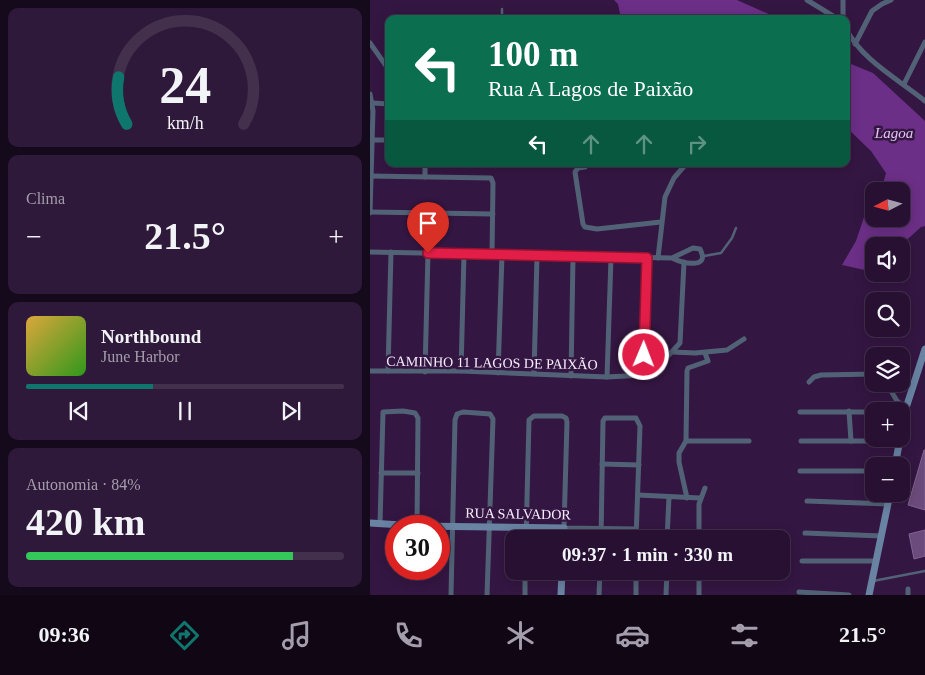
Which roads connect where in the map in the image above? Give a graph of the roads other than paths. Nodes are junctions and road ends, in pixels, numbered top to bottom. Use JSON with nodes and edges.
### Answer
{"nodes":[{"id":1,"x":807,"y":0,"type":"edge"},
{"id":2,"x":843,"y":0,"type":"edge"},
{"id":3,"x":891,"y":0,"type":"edge"},
{"id":4,"x":502,"y":9,"type":"dead end"},
{"id":5,"x":502,"y":15,"type":"edge"},
{"id":6,"x":831,"y":15,"type":"edge"},
{"id":7,"x":843,"y":15,"type":"edge"},
{"id":8,"x":850,"y":36,"type":"edge"},
{"id":9,"x":925,"y":42,"type":"edge"},
{"id":10,"x":370,"y":43,"type":"edge"},
{"id":11,"x":855,"y":44,"type":"junction"},
{"id":12,"x":385,"y":64,"type":"edge"},
{"id":13,"x":904,"y":84,"type":"junction"},
{"id":14,"x":370,"y":94,"type":"edge"},
{"id":15,"x":925,"y":101,"type":"edge"},
{"id":16,"x":371,"y":103,"type":"edge"},
{"id":17,"x":385,"y":104,"type":"edge"},
{"id":18,"x":372,"y":140,"type":"junction"},
{"id":19,"x":385,"y":140,"type":"edge"},
{"id":20,"x":425,"y":167,"type":"edge"},
{"id":21,"x":585,"y":167,"type":"dead end"},
{"id":22,"x":684,"y":167,"type":"edge"},
{"id":23,"x":371,"y":176,"type":"edge"},
{"id":24,"x":425,"y":178,"type":"junction"},
{"id":25,"x":370,"y":212,"type":"edge"},
{"id":26,"x":492,"y":214,"type":"junction"},
{"id":27,"x":662,"y":222,"type":"junction"},
{"id":28,"x":736,"y":228,"type":"dead end"},
{"id":29,"x":370,"y":252,"type":"edge"},
{"id":30,"x":391,"y":252,"type":"junction"},
{"id":31,"x":428,"y":253,"type":"junction"},
{"id":32,"x":464,"y":254,"type":"junction"},
{"id":33,"x":492,"y":254,"type":"junction"},
{"id":34,"x":502,"y":255,"type":"junction"},
{"id":35,"x":537,"y":256,"type":"junction"},
{"id":36,"x":702,"y":256,"type":"junction"},
{"id":37,"x":573,"y":257,"type":"junction"},
{"id":38,"x":611,"y":258,"type":"junction"},
{"id":39,"x":647,"y":258,"type":"junction"},
{"id":40,"x":658,"y":258,"type":"junction"},
{"id":41,"x":672,"y":258,"type":"junction"},
{"id":42,"x":684,"y":262,"type":"junction"},
{"id":43,"x":744,"y":339,"type":"dead end"},
{"id":44,"x":925,"y":349,"type":"edge"},
{"id":45,"x":673,"y":352,"type":"junction"},
{"id":46,"x":705,"y":353,"type":"junction"},
{"id":47,"x":370,"y":371,"type":"edge"},
{"id":48,"x":388,"y":371,"type":"junction"},
{"id":49,"x":461,"y":371,"type":"junction"},
{"id":50,"x":425,"y":372,"type":"junction"},
{"id":51,"x":498,"y":374,"type":"junction"},
{"id":52,"x":534,"y":374,"type":"junction"},
{"id":53,"x":865,"y":374,"type":"edge"},
{"id":54,"x":644,"y":375,"type":"junction"},
{"id":55,"x":571,"y":376,"type":"junction"},
{"id":56,"x":607,"y":377,"type":"junction"},
{"id":57,"x":810,"y":382,"type":"dead end"},
{"id":58,"x":907,"y":402,"type":"edge"},
{"id":59,"x":800,"y":412,"type":"dead end"},
{"id":60,"x":849,"y":412,"type":"junction"},
{"id":61,"x":865,"y":412,"type":"edge"},
{"id":62,"x":865,"y":440,"type":"edge"},
{"id":63,"x":686,"y":441,"type":"junction"},
{"id":64,"x":749,"y":441,"type":"dead end"},
{"id":65,"x":800,"y":441,"type":"dead end"},
{"id":66,"x":851,"y":441,"type":"junction"},
{"id":67,"x":602,"y":464,"type":"junction"},
{"id":68,"x":639,"y":465,"type":"junction"},
{"id":69,"x":800,"y":471,"type":"dead end"},
{"id":70,"x":865,"y":471,"type":"edge"},
{"id":71,"x":381,"y":473,"type":"junction"},
{"id":72,"x":418,"y":473,"type":"junction"},
{"id":73,"x":705,"y":488,"type":"dead end"},
{"id":74,"x":638,"y":495,"type":"junction"},
{"id":75,"x":668,"y":497,"type":"junction"},
{"id":76,"x":687,"y":498,"type":"junction"},
{"id":77,"x":700,"y":498,"type":"junction"},
{"id":78,"x":807,"y":501,"type":"dead end"},
{"id":79,"x":888,"y":504,"type":"joint"},
{"id":80,"x":417,"y":515,"type":"edge"},
{"id":81,"x":370,"y":524,"type":"edge"},
{"id":82,"x":380,"y":524,"type":"junction"},
{"id":83,"x":385,"y":524,"type":"edge"},
{"id":84,"x":453,"y":526,"type":"junction"},
{"id":85,"x":489,"y":526,"type":"junction"},
{"id":86,"x":526,"y":527,"type":"junction"},
{"id":87,"x":564,"y":528,"type":"junction"},
{"id":88,"x":601,"y":528,"type":"junction"},
{"id":89,"x":636,"y":529,"type":"joint"},
{"id":90,"x":667,"y":530,"type":"edge"},
{"id":91,"x":700,"y":530,"type":"edge"},
{"id":92,"x":804,"y":534,"type":"dead end"},
{"id":93,"x":882,"y":536,"type":"junction"},
{"id":94,"x":802,"y":561,"type":"dead end"},
{"id":95,"x":876,"y":561,"type":"junction"},
{"id":96,"x":925,"y":570,"type":"edge"},
{"id":97,"x":525,"y":580,"type":"edge"},
{"id":98,"x":562,"y":580,"type":"edge"},
{"id":99,"x":600,"y":580,"type":"edge"},
{"id":100,"x":636,"y":580,"type":"edge"},
{"id":101,"x":666,"y":580,"type":"edge"},
{"id":102,"x":699,"y":580,"type":"edge"},
{"id":103,"x":872,"y":582,"type":"junction"},
{"id":104,"x":799,"y":592,"type":"dead end"},
{"id":105,"x":846,"y":594,"type":"edge"},
{"id":106,"x":451,"y":595,"type":"edge"},
{"id":107,"x":487,"y":595,"type":"edge"},
{"id":108,"x":525,"y":595,"type":"edge"},
{"id":109,"x":561,"y":595,"type":"edge"},
{"id":110,"x":599,"y":595,"type":"edge"},
{"id":111,"x":636,"y":595,"type":"edge"},
{"id":112,"x":666,"y":595,"type":"edge"},
{"id":113,"x":699,"y":595,"type":"edge"},
{"id":114,"x":869,"y":595,"type":"edge"}],
"edges":[{"from":1,"to":6,"type":"street"},
{"from":2,"to":7,"type":"street"},
{"from":3,"to":11,"type":"street"},
{"from":4,"to":5,"type":"lane"},
{"from":8,"to":11,"type":"street"},
{"from":9,"to":13,"type":"street"},
{"from":10,"to":12,"type":"street"},
{"from":11,"to":13,"type":"street"},
{"from":13,"to":15,"type":"street"},
{"from":14,"to":16,"type":"street"},
{"from":16,"to":17,"type":"street"},
{"from":16,"to":18,"type":"street"},
{"from":18,"to":19,"type":"street"},
{"from":18,"to":23,"type":"street"},
{"from":20,"to":24,"type":"street"},
{"from":21,"to":27,"type":"street"},
{"from":22,"to":27,"type":"street"},
{"from":23,"to":24,"type":"street"},
{"from":23,"to":25,"type":"street"},
{"from":24,"to":26,"type":"street"},
{"from":25,"to":26,"type":"street"},
{"from":26,"to":33,"type":"street"},
{"from":27,"to":40,"type":"street"},
{"from":28,"to":36,"type":"lane"},
{"from":29,"to":30,"type":"street"},
{"from":30,"to":31,"type":"street"},
{"from":30,"to":48,"type":"street"},
{"from":31,"to":32,"type":"street"},
{"from":31,"to":50,"type":"street"},
{"from":32,"to":33,"type":"street"},
{"from":32,"to":49,"type":"street"},
{"from":33,"to":34,"type":"street"},
{"from":34,"to":35,"type":"street"},
{"from":34,"to":51,"type":"street"},
{"from":35,"to":37,"type":"street"},
{"from":35,"to":52,"type":"street"},
{"from":36,"to":41,"type":"street"},
{"from":36,"to":42,"type":"street"},
{"from":37,"to":38,"type":"street"},
{"from":37,"to":55,"type":"street"},
{"from":38,"to":39,"type":"street"},
{"from":38,"to":56,"type":"street"},
{"from":39,"to":40,"type":"street"},
{"from":39,"to":54,"type":"street"},
{"from":40,"to":41,"type":"street"},
{"from":41,"to":42,"type":"street"},
{"from":42,"to":45,"type":"street"},
{"from":43,"to":46,"type":"street"},
{"from":44,"to":58,"type":"street"},
{"from":45,"to":46,"type":"street"},
{"from":45,"to":54,"type":"street"},
{"from":46,"to":63,"type":"street"},
{"from":47,"to":48,"type":"street","name":"CAMINHO 11 LAGOS DE PAIXÃO"},
{"from":48,"to":50,"type":"street","name":"CAMINHO 11 LAGOS DE PAIXÃO"},
{"from":49,"to":50,"type":"street","name":"CAMINHO 11 LAGOS DE PAIXÃO"},
{"from":49,"to":51,"type":"street","name":"CAMINHO 11 LAGOS DE PAIXÃO"},
{"from":51,"to":52,"type":"street","name":"CAMINHO 11 LAGOS DE PAIXÃO"},
{"from":52,"to":55,"type":"street","name":"CAMINHO 11 LAGOS DE PAIXÃO"},
{"from":53,"to":57,"type":"street"},
{"from":54,"to":56,"type":"street","name":"CAMINHO 11 LAGOS DE PAIXÃO"},
{"from":55,"to":56,"type":"street","name":"CAMINHO 11 LAGOS DE PAIXÃO"},
{"from":59,"to":60,"type":"street"},
{"from":60,"to":61,"type":"street"},
{"from":60,"to":66,"type":"street"},
{"from":62,"to":66,"type":"street"},
{"from":63,"to":64,"type":"street"},
{"from":63,"to":76,"type":"street"},
{"from":65,"to":66,"type":"street"},
{"from":67,"to":68,"type":"street"},
{"from":67,"to":68,"type":"street"},
{"from":67,"to":88,"type":"street"},
{"from":68,"to":74,"type":"street"},
{"from":69,"to":70,"type":"street"},
{"from":71,"to":72,"type":"street"},
{"from":71,"to":72,"type":"street"},
{"from":71,"to":82,"type":"street"},
{"from":72,"to":80,"type":"street"},
{"from":73,"to":77,"type":"street"},
{"from":74,"to":75,"type":"street"},
{"from":74,"to":89,"type":"street"},
{"from":75,"to":76,"type":"street"},
{"from":75,"to":90,"type":"street"},
{"from":76,"to":77,"type":"street"},
{"from":77,"to":91,"type":"street"},
{"from":78,"to":79,"type":"street"},
{"from":79,"to":93,"type":"street"},
{"from":81,"to":82,"type":"street","name":"RUA SALVADOR"},
{"from":82,"to":83,"type":"street","name":"RUA SALVADOR"},
{"from":84,"to":85,"type":"street","name":"RUA SALVADOR"},
{"from":84,"to":85,"type":"street"},
{"from":84,"to":106,"type":"street"},
{"from":85,"to":86,"type":"street","name":"RUA SALVADOR"},
{"from":85,"to":107,"type":"street"},
{"from":86,"to":87,"type":"street","name":"RUA SALVADOR"},
{"from":86,"to":87,"type":"street"},
{"from":87,"to":88,"type":"street","name":"RUA SALVADOR"},
{"from":88,"to":89,"type":"street","name":"RUA SALVADOR"},
{"from":92,"to":93,"type":"street"},
{"from":93,"to":95,"type":"street"},
{"from":94,"to":95,"type":"street"},
{"from":95,"to":103,"type":"street"},
{"from":96,"to":103,"type":"lane"},
{"from":97,"to":108,"type":"street"},
{"from":98,"to":109,"type":"street"},
{"from":99,"to":110,"type":"street"},
{"from":100,"to":111,"type":"street"},
{"from":101,"to":112,"type":"street"},
{"from":102,"to":113,"type":"street"},
{"from":103,"to":114,"type":"street"},
{"from":104,"to":105,"type":"street"}]}
